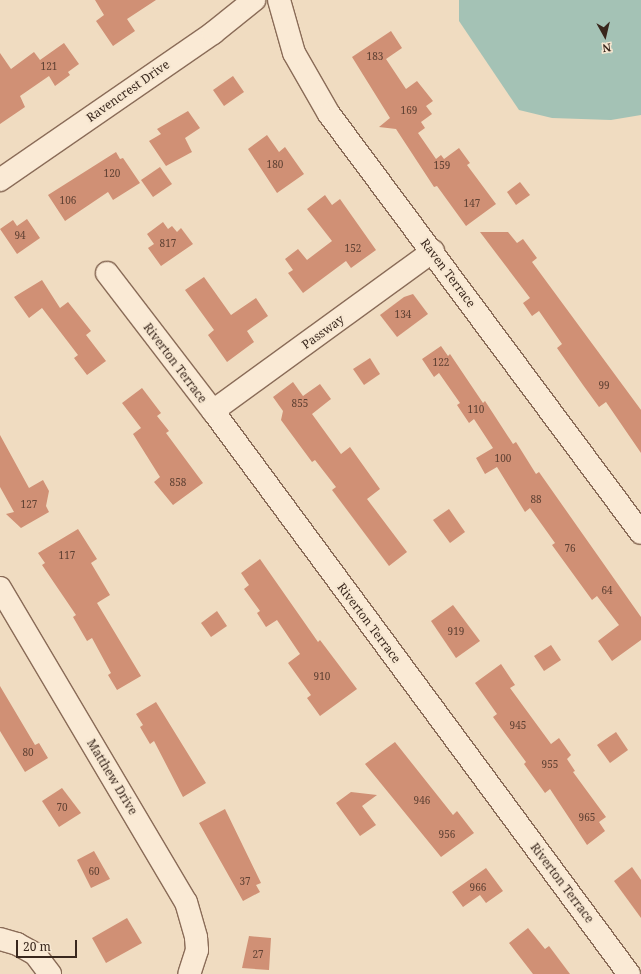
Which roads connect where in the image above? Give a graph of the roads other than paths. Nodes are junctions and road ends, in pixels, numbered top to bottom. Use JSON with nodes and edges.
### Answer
{"nodes":[{"id":1,"x":254,"y":0,"type":"edge"},
{"id":2,"x":279,"y":0,"type":"edge"},
{"id":3,"x":0,"y":180,"type":"edge"},
{"id":4,"x":433,"y":251,"type":"junction"},
{"id":5,"x":107,"y":273,"type":"dead end"},
{"id":6,"x":213,"y":412,"type":"junction"},
{"id":7,"x":641,"y":533,"type":"edge"},
{"id":8,"x":0,"y":588,"type":"edge"},
{"id":9,"x":0,"y":939,"type":"edge"},
{"id":10,"x":50,"y":974,"type":"edge"},
{"id":11,"x":189,"y":974,"type":"edge"},
{"id":12,"x":629,"y":974,"type":"edge"}],
"edges":[{"from":1,"to":3,"type":"street","name":"Ravencrest Drive"},
{"from":2,"to":4,"type":"street","name":"Raven Terrace"},
{"from":4,"to":6,"type":"street","name":"Passway"},
{"from":4,"to":7,"type":"street","name":"Raven Terrace"},
{"from":5,"to":6,"type":"street","name":"Riverton Terrace"},
{"from":6,"to":12,"type":"street","name":"Riverton Terrace"},
{"from":8,"to":11,"type":"street","name":"Matthew Drive"},
{"from":9,"to":10,"type":"street"}]}
